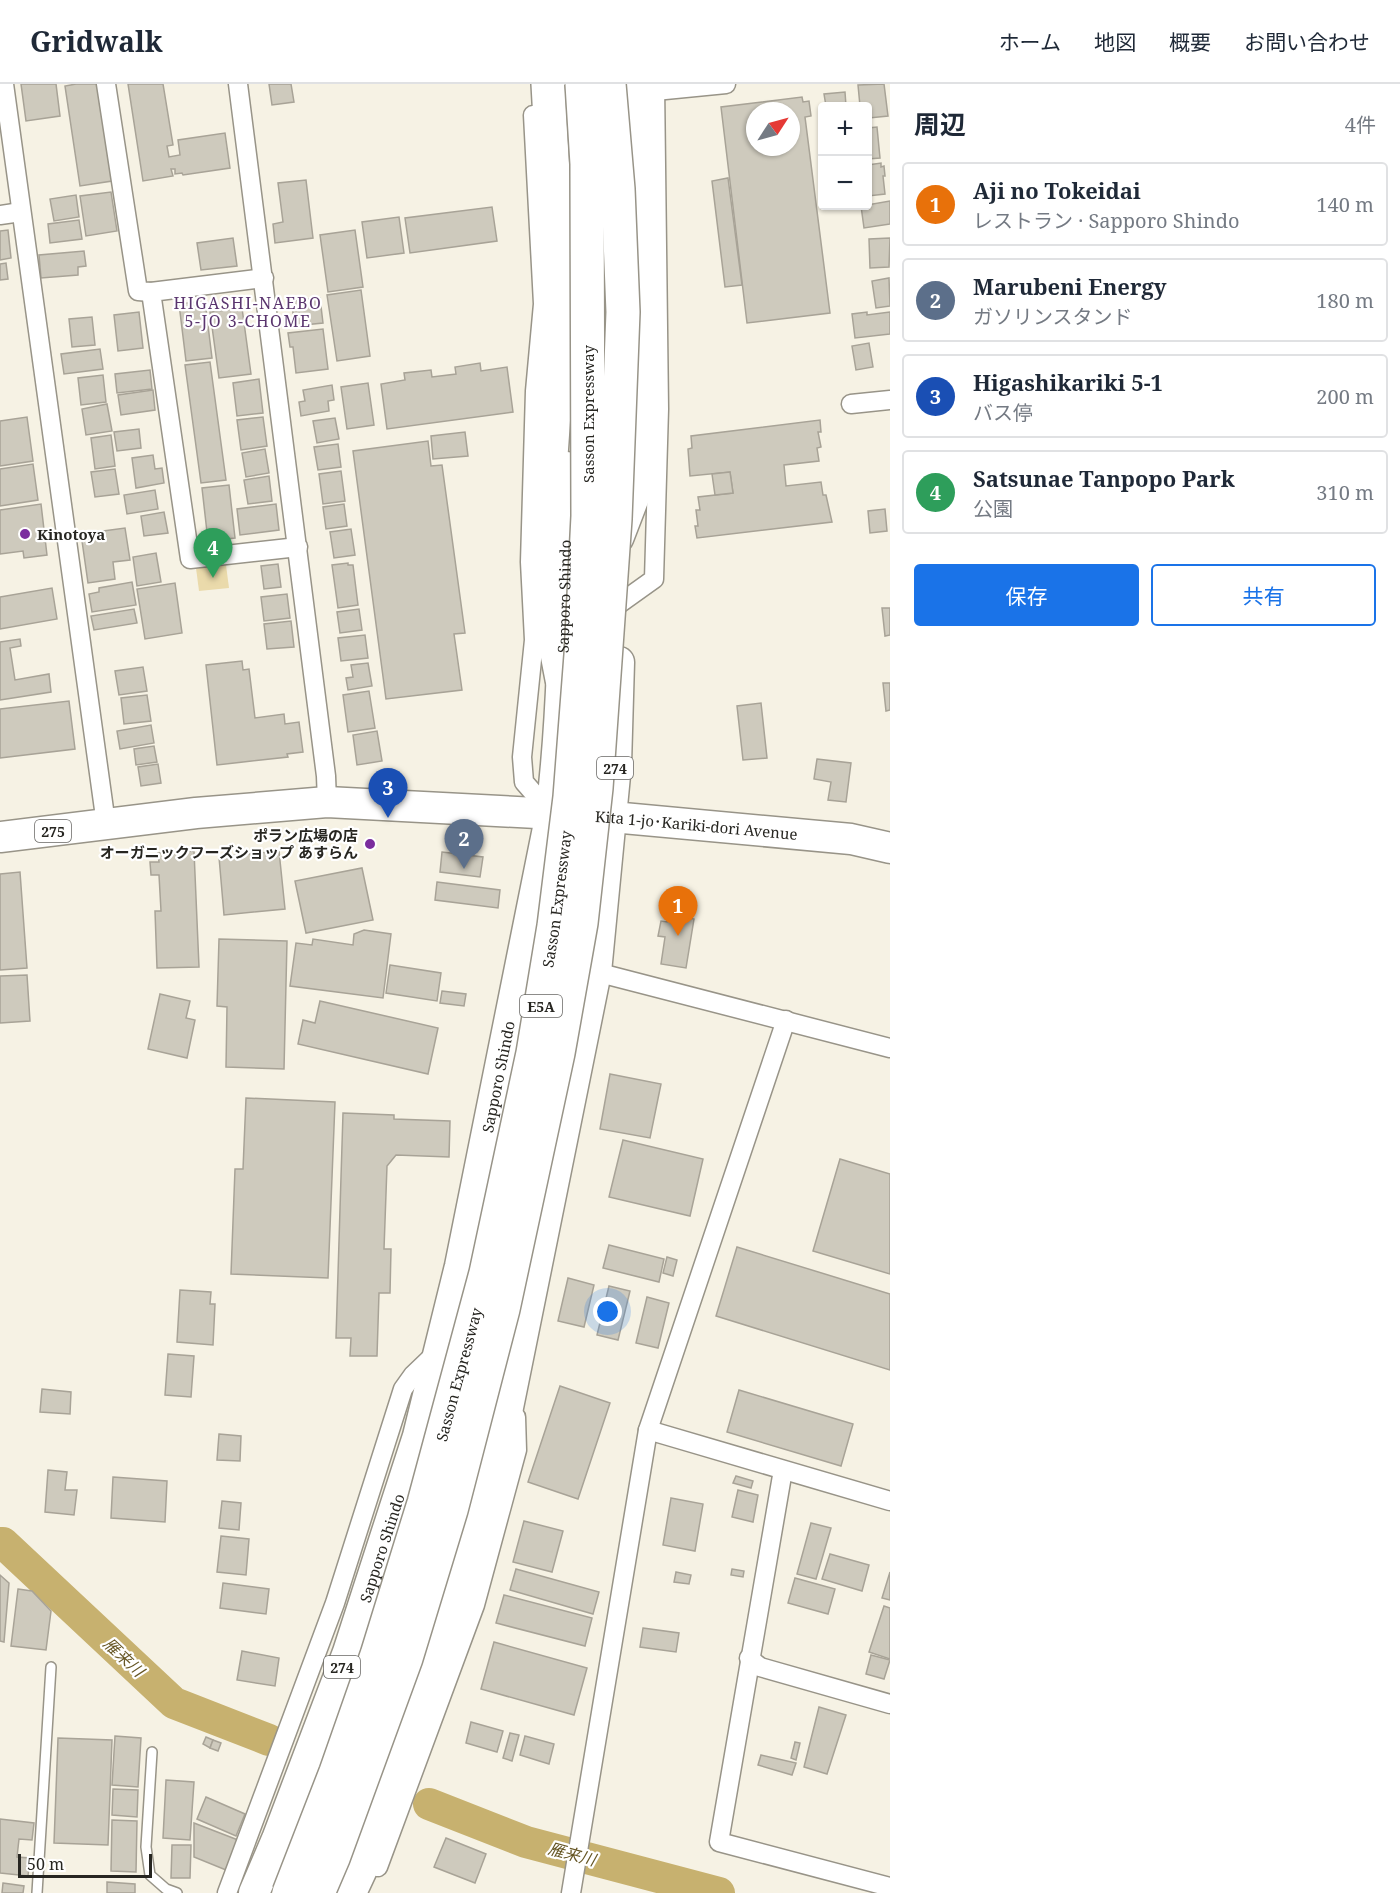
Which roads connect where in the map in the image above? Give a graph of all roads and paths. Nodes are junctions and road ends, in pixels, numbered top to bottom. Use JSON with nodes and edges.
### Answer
{"nodes":[{"id":1,"x":106,"y":84,"type":"edge"},
{"id":2,"x":238,"y":84,"type":"edge"},
{"id":3,"x":532,"y":84,"type":"edge"},
{"id":4,"x":548,"y":84,"type":"edge"},
{"id":5,"x":573,"y":84,"type":"edge"},
{"id":6,"x":582,"y":84,"type":"edge"},
{"id":7,"x":600,"y":84,"type":"edge"},
{"id":8,"x":609,"y":84,"type":"edge"},
{"id":9,"x":726,"y":84,"type":"edge"},
{"id":10,"x":649,"y":86,"type":"edge"},
{"id":11,"x":3,"y":95,"type":"edge"},
{"id":12,"x":21,"y":212,"type":"junction"},
{"id":13,"x":0,"y":215,"type":"edge"},
{"id":14,"x":264,"y":279,"type":"junction"},
{"id":15,"x":151,"y":292,"type":"junction"},
{"id":16,"x":890,"y":400,"type":"edge"},
{"id":17,"x":851,"y":404,"type":"dead end"},
{"id":18,"x":617,"y":537,"type":"junction"},
{"id":19,"x":298,"y":547,"type":"junction"},
{"id":20,"x":619,"y":604,"type":"junction"},
{"id":21,"x":562,"y":679,"type":"junction"},
{"id":22,"x":327,"y":802,"type":"junction"},
{"id":23,"x":551,"y":813,"type":"junction"},
{"id":24,"x":612,"y":817,"type":"junction"},
{"id":25,"x":106,"y":824,"type":"junction"},
{"id":26,"x":0,"y":837,"type":"edge"},
{"id":27,"x":890,"y":848,"type":"edge"},
{"id":28,"x":596,"y":972,"type":"junction"},
{"id":29,"x":786,"y":1020,"type":"junction"},
{"id":30,"x":890,"y":1048,"type":"edge"},
{"id":31,"x":439,"y":1351,"type":"junction"},
{"id":32,"x":514,"y":1379,"type":"junction"},
{"id":33,"x":648,"y":1430,"type":"junction"},
{"id":34,"x":783,"y":1470,"type":"junction"},
{"id":35,"x":890,"y":1501,"type":"edge"},
{"id":36,"x":749,"y":1658,"type":"junction"},
{"id":37,"x":51,"y":1667,"type":"dead end"},
{"id":38,"x":890,"y":1704,"type":"edge"},
{"id":39,"x":152,"y":1752,"type":"dead end"},
{"id":40,"x":572,"y":1886,"type":"edge"},
{"id":41,"x":890,"y":1887,"type":"edge"},
{"id":42,"x":37,"y":1893,"type":"edge"},
{"id":43,"x":177,"y":1893,"type":"edge"},
{"id":44,"x":227,"y":1893,"type":"edge"},
{"id":45,"x":254,"y":1893,"type":"edge"},
{"id":46,"x":289,"y":1893,"type":"edge"},
{"id":47,"x":318,"y":1893,"type":"edge"},
{"id":48,"x":351,"y":1893,"type":"edge"},
{"id":49,"x":367,"y":1893,"type":"edge"}],
"edges":[{"from":1,"to":15,"type":"street"},
{"from":2,"to":14,"type":"street"},
{"from":3,"to":23,"type":"street"},
{"from":4,"to":21,"type":"highway"},
{"from":5,"to":21,"type":"highway","name":"Sapporo Shindo","number":"274"},
{"from":6,"to":46,"type":"highway","name":"Sasson Expressway","number":"E5A","bridge":true},
{"from":7,"to":18,"type":"highway","number":"274"},
{"from":8,"to":47,"type":"highway","name":"Sasson Expressway","number":"E5A","bridge":true},
{"from":9,"to":10,"type":"street"},
{"from":10,"to":18,"type":"highway"},
{"from":10,"to":20,"type":"street"},
{"from":11,"to":12,"type":"street"},
{"from":12,"to":13,"type":"street"},
{"from":12,"to":25,"type":"street"},
{"from":14,"to":15,"type":"street"},
{"from":14,"to":19,"type":"street"},
{"from":15,"to":19,"type":"street"},
{"from":16,"to":17,"type":"street"},
{"from":18,"to":20,"type":"highway","number":"274"},
{"from":19,"to":22,"type":"street"},
{"from":20,"to":24,"type":"highway","number":"274"},
{"from":21,"to":23,"type":"highway","name":"Sapporo Shindo","number":"274"},
{"from":22,"to":23,"type":"highway","name":"Kita 1-jo･Kariki-dori Avenue","number":"275"},
{"from":22,"to":25,"type":"highway","name":"Kita 1-jo･Kariki-dori Avenue","number":"275"},
{"from":23,"to":24,"type":"highway","name":"Kita 1-jo･Kariki-dori Avenue","number":"275"},
{"from":23,"to":31,"type":"highway","name":"Sapporo Shindo","number":"274"},
{"from":24,"to":27,"type":"highway","name":"Kita 1-jo･Kariki-dori Avenue","number":"275"},
{"from":24,"to":28,"type":"highway","number":"274"},
{"from":25,"to":26,"type":"highway","name":"Kita 1-jo･Kariki-dori Avenue","number":"275"},
{"from":28,"to":29,"type":"street"},
{"from":28,"to":32,"type":"highway","number":"274"},
{"from":29,"to":30,"type":"street"},
{"from":29,"to":33,"type":"street"},
{"from":31,"to":44,"type":"street"},
{"from":31,"to":45,"type":"highway","name":"Sapporo Shindo","number":"274"},
{"from":32,"to":48,"type":"highway","number":"274"},
{"from":32,"to":49,"type":"street"},
{"from":33,"to":34,"type":"street"},
{"from":33,"to":40,"type":"street"},
{"from":34,"to":35,"type":"street"},
{"from":34,"to":36,"type":"street"},
{"from":36,"to":38,"type":"street"},
{"from":36,"to":41,"type":"street"},
{"from":37,"to":42,"type":"lane"},
{"from":39,"to":43,"type":"lane"}]}
